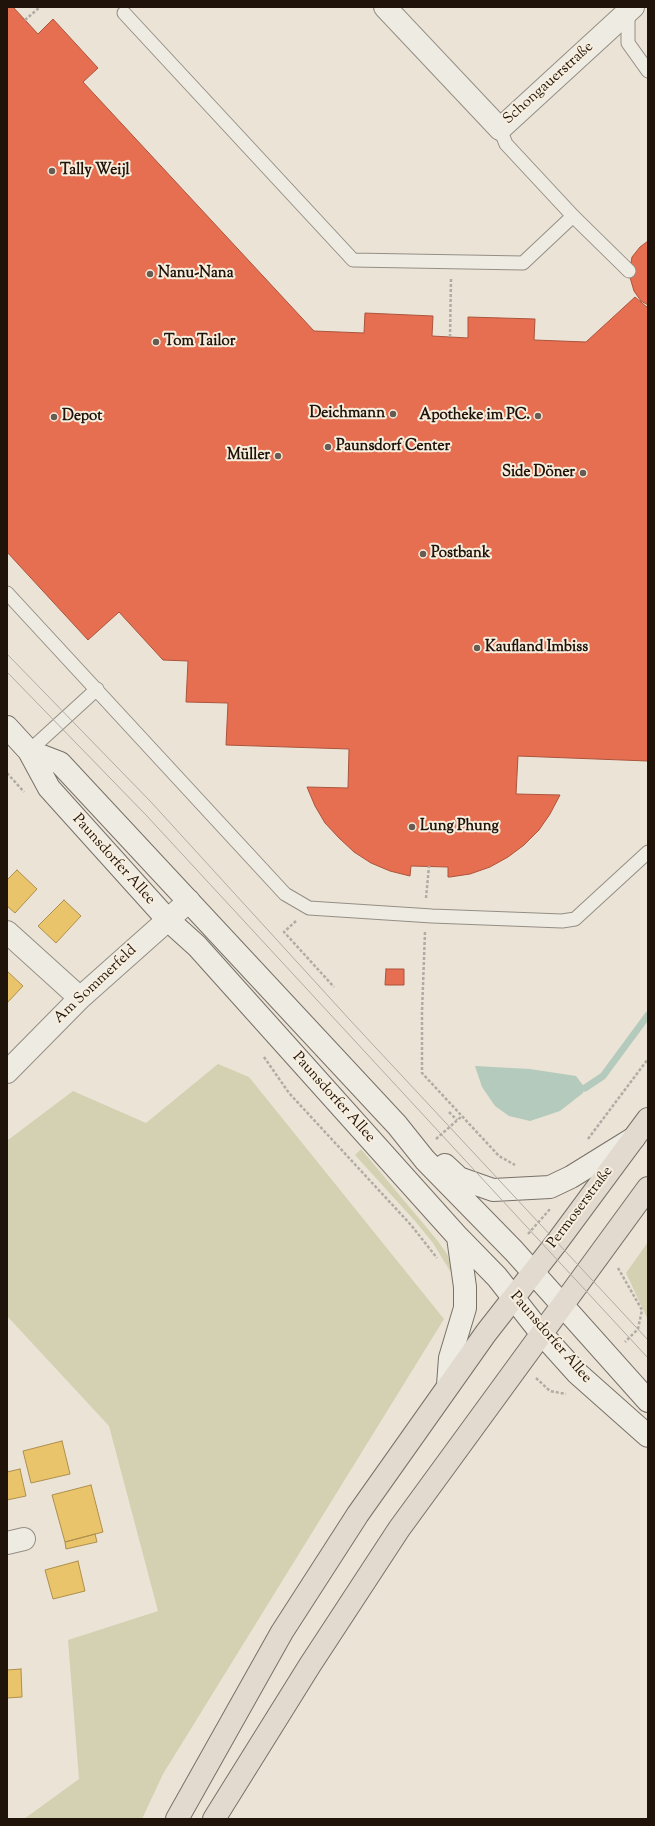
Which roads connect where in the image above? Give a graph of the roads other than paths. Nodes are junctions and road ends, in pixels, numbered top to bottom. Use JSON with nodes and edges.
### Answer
{"nodes":[{"id":1,"x":386,"y":7,"type":"edge"},
{"id":2,"x":631,"y":9,"type":"edge"},
{"id":3,"x":124,"y":13,"type":"dead end"},
{"id":4,"x":648,"y":71,"type":"edge"},
{"id":5,"x":500,"y":129,"type":"junction"},
{"id":6,"x":573,"y":216,"type":"junction"},
{"id":7,"x":629,"y":271,"type":"dead end"},
{"id":8,"x":7,"y":593,"type":"edge"},
{"id":9,"x":97,"y":689,"type":"junction"},
{"id":10,"x":7,"y":727,"type":"edge"},
{"id":11,"x":29,"y":751,"type":"junction"},
{"id":12,"x":648,"y":852,"type":"edge"},
{"id":13,"x":188,"y":901,"type":"junction"},
{"id":14,"x":167,"y":920,"type":"junction"},
{"id":15,"x":7,"y":932,"type":"edge"},
{"id":16,"x":80,"y":998,"type":"junction"},
{"id":17,"x":7,"y":1072,"type":"edge"},
{"id":18,"x":648,"y":1119,"type":"edge"},
{"id":19,"x":397,"y":1125,"type":"junction"},
{"id":20,"x":634,"y":1138,"type":"junction"},
{"id":21,"x":648,"y":1188,"type":"edge"},
{"id":22,"x":458,"y":1237,"type":"junction"},
{"id":23,"x":534,"y":1272,"type":"junction"},
{"id":24,"x":513,"y":1297,"type":"junction"},
{"id":25,"x":562,"y":1305,"type":"junction"},
{"id":26,"x":541,"y":1333,"type":"junction"},
{"id":27,"x":448,"y":1386,"type":"junction"},
{"id":28,"x":648,"y":1401,"type":"edge"},
{"id":29,"x":648,"y":1436,"type":"edge"},
{"id":30,"x":177,"y":1819,"type":"edge"},
{"id":31,"x":214,"y":1819,"type":"edge"}],
"edges":[{"from":1,"to":5,"type":"main road","name":"Schongauerstraße"},
{"from":2,"to":4,"type":"lane"},
{"from":2,"to":5,"type":"main road","name":"Schongauerstraße"},
{"from":3,"to":6,"type":"lane"},
{"from":5,"to":6,"type":"lane"},
{"from":6,"to":7,"type":"lane"},
{"from":8,"to":9,"type":"lane"},
{"from":9,"to":11,"type":"lane"},
{"from":9,"to":12,"type":"lane"},
{"from":10,"to":11,"type":"main road","name":"Paunsdorfer Allee"},
{"from":11,"to":13,"type":"main road","name":"Paunsdorfer Allee"},
{"from":11,"to":14,"type":"main road","name":"Paunsdorfer Allee"},
{"from":13,"to":14,"type":"main road","name":"Am Sommerfeld"},
{"from":13,"to":19,"type":"main road","name":"Paunsdorfer Allee"},
{"from":14,"to":16,"type":"main road","name":"Am Sommerfeld"},
{"from":14,"to":22,"type":"main road","name":"Paunsdorfer Allee"},
{"from":15,"to":16,"type":"main road"},
{"from":16,"to":17,"type":"main road","name":"Am Sommerfeld"},
{"from":18,"to":20,"type":"main road","name":"Permoserstraße"},
{"from":19,"to":20,"type":"main road"},
{"from":19,"to":23,"type":"main road","name":"Paunsdorfer Allee"},
{"from":20,"to":23,"type":"main road","name":"Permoserstraße"},
{"from":21,"to":25,"type":"main road"},
{"from":22,"to":24,"type":"main road","name":"Paunsdorfer Allee"},
{"from":22,"to":27,"type":"main road"},
{"from":23,"to":24,"type":"main road","name":"Permoserstraße"},
{"from":23,"to":25,"type":"main road","name":"Paunsdorfer Allee"},
{"from":24,"to":26,"type":"main road","name":"Paunsdorfer Allee"},
{"from":24,"to":27,"type":"main road","name":"Permoserstraße"},
{"from":25,"to":26,"type":"main road"},
{"from":25,"to":28,"type":"main road","name":"Paunsdorfer Allee"},
{"from":26,"to":29,"type":"main road","name":"Paunsdorfer Allee"},
{"from":26,"to":31,"type":"main road"},
{"from":27,"to":30,"type":"main road","name":"Permoserstraße"}]}
